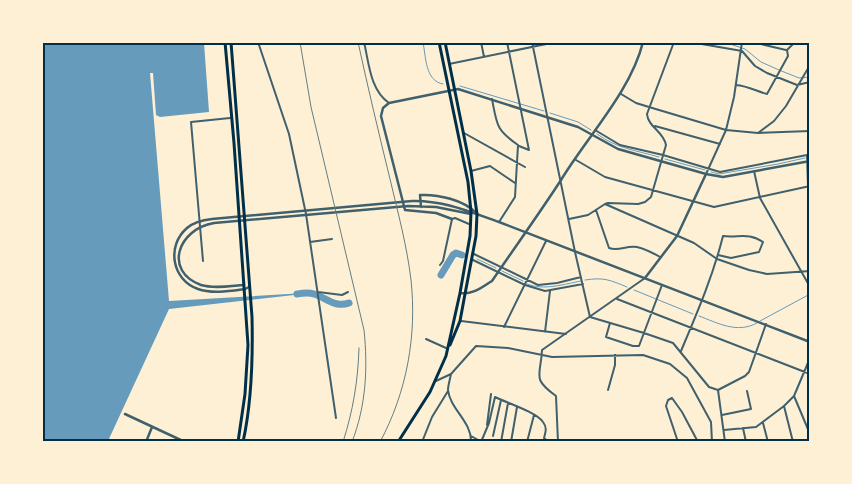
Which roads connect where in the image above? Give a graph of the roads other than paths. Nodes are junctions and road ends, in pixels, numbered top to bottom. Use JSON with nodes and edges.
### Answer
{"nodes":[{"id":1,"x":258,"y":42,"type":"edge"},
{"id":2,"x":364,"y":42,"type":"edge"},
{"id":3,"x":439,"y":42,"type":"edge"},
{"id":4,"x":445,"y":42,"type":"edge"},
{"id":5,"x":481,"y":42,"type":"edge"},
{"id":6,"x":508,"y":42,"type":"edge"},
{"id":7,"x":532,"y":42,"type":"edge"},
{"id":8,"x":556,"y":42,"type":"edge"},
{"id":9,"x":643,"y":42,"type":"edge"},
{"id":10,"x":674,"y":42,"type":"edge"},
{"id":11,"x":690,"y":42,"type":"edge"},
{"id":12,"x":742,"y":42,"type":"edge"},
{"id":13,"x":752,"y":42,"type":"edge"},
{"id":14,"x":795,"y":42,"type":"edge"},
{"id":15,"x":231,"y":43,"type":"edge"},
{"id":16,"x":225,"y":44,"type":"edge"},
{"id":17,"x":534,"y":47,"type":"junction"},
{"id":18,"x":787,"y":50,"type":"junction"},
{"id":19,"x":742,"y":51,"type":"junction"},
{"id":20,"x":509,"y":52,"type":"junction"},
{"id":21,"x":484,"y":56,"type":"junction"},
{"id":22,"x":449,"y":64,"type":"junction"},
{"id":23,"x":810,"y":64,"type":"edge"},
{"id":24,"x":776,"y":76,"type":"junction"},
{"id":25,"x":810,"y":82,"type":"edge"},
{"id":26,"x":736,"y":84,"type":"junction"},
{"id":27,"x":797,"y":85,"type":"junction"},
{"id":28,"x":454,"y":89,"type":"junction"},
{"id":29,"x":448,"y":90,"type":"junction"},
{"id":30,"x":619,"y":93,"type":"junction"},
{"id":31,"x":492,"y":99,"type":"junction"},
{"id":32,"x":389,"y":103,"type":"junction"},
{"id":33,"x":520,"y":107,"type":"junction"},
{"id":34,"x":649,"y":108,"type":"junction"},
{"id":35,"x":548,"y":116,"type":"junction"},
{"id":36,"x":232,"y":118,"type":"junction"},
{"id":37,"x":237,"y":118,"type":"junction"},
{"id":38,"x":810,"y":124,"type":"edge"},
{"id":39,"x":652,"y":126,"type":"junction"},
{"id":40,"x":595,"y":130,"type":"junction"},
{"id":41,"x":726,"y":130,"type":"junction"},
{"id":42,"x":809,"y":131,"type":"edge"},
{"id":43,"x":464,"y":133,"type":"junction"},
{"id":44,"x":758,"y":133,"type":"junction"},
{"id":45,"x":592,"y":135,"type":"junction"},
{"id":46,"x":720,"y":144,"type":"junction"},
{"id":47,"x":518,"y":145,"type":"junction"},
{"id":48,"x":808,"y":155,"type":"edge"},
{"id":49,"x":663,"y":156,"type":"junction"},
{"id":50,"x":576,"y":160,"type":"junction"},
{"id":51,"x":661,"y":161,"type":"junction"},
{"id":52,"x":808,"y":161,"type":"edge"},
{"id":53,"x":516,"y":163,"type":"junction"},
{"id":54,"x":524,"y":168,"type":"dead end"},
{"id":55,"x":708,"y":169,"type":"junction"},
{"id":56,"x":471,"y":171,"type":"junction"},
{"id":57,"x":754,"y":171,"type":"junction"},
{"id":58,"x":706,"y":174,"type":"junction"},
{"id":59,"x":561,"y":179,"type":"junction"},
{"id":60,"x":515,"y":183,"type":"junction"},
{"id":61,"x":809,"y":186,"type":"edge"},
{"id":62,"x":653,"y":190,"type":"junction"},
{"id":63,"x":760,"y":198,"type":"junction"},
{"id":64,"x":692,"y":202,"type":"junction"},
{"id":65,"x":605,"y":204,"type":"junction"},
{"id":66,"x":596,"y":210,"type":"junction"},
{"id":67,"x":471,"y":211,"type":"junction"},
{"id":68,"x":421,"y":212,"type":"junction"},
{"id":69,"x":477,"y":214,"type":"junction"},
{"id":70,"x":452,"y":219,"type":"junction"},
{"id":71,"x":569,"y":219,"type":"junction"},
{"id":72,"x":499,"y":222,"type":"junction"},
{"id":73,"x":471,"y":226,"type":"junction"},
{"id":74,"x":526,"y":232,"type":"junction"},
{"id":75,"x":677,"y":236,"type":"junction"},
{"id":76,"x":332,"y":239,"type":"dead end"},
{"id":77,"x":546,"y":240,"type":"junction"},
{"id":78,"x":310,"y":242,"type":"junction"},
{"id":79,"x":575,"y":252,"type":"junction"},
{"id":80,"x":473,"y":254,"type":"junction"},
{"id":81,"x":718,"y":255,"type":"junction"},
{"id":82,"x":660,"y":257,"type":"junction"},
{"id":83,"x":717,"y":259,"type":"junction"},
{"id":84,"x":472,"y":260,"type":"junction"},
{"id":85,"x":203,"y":262,"type":"dead end"},
{"id":86,"x":440,"y":265,"type":"dead end"},
{"id":87,"x":501,"y":268,"type":"junction"},
{"id":88,"x":810,"y":271,"type":"edge"},
{"id":89,"x":801,"y":272,"type":"junction"},
{"id":90,"x":497,"y":273,"type":"junction"},
{"id":91,"x":581,"y":278,"type":"junction"},
{"id":92,"x":644,"y":278,"type":"junction"},
{"id":93,"x":527,"y":281,"type":"junction"},
{"id":94,"x":583,"y":284,"type":"junction"},
{"id":95,"x":662,"y":284,"type":"junction"},
{"id":96,"x":525,"y":286,"type":"junction"},
{"id":97,"x":245,"y":287,"type":"junction"},
{"id":98,"x":250,"y":287,"type":"junction"},
{"id":99,"x":810,"y":287,"type":"edge"},
{"id":100,"x":550,"y":290,"type":"junction"},
{"id":101,"x":318,"y":292,"type":"junction"},
{"id":102,"x":348,"y":292,"type":"dead end"},
{"id":103,"x":460,"y":293,"type":"junction"},
{"id":104,"x":465,"y":294,"type":"junction"},
{"id":105,"x":617,"y":299,"type":"junction"},
{"id":106,"x":703,"y":300,"type":"junction"},
{"id":107,"x":652,"y":313,"type":"junction"},
{"id":108,"x":590,"y":317,"type":"junction"},
{"id":109,"x":460,"y":321,"type":"junction"},
{"id":110,"x":610,"y":323,"type":"junction"},
{"id":111,"x":764,"y":323,"type":"junction"},
{"id":112,"x":504,"y":327,"type":"junction"},
{"id":113,"x":691,"y":328,"type":"junction"},
{"id":114,"x":545,"y":332,"type":"junction"},
{"id":115,"x":644,"y":333,"type":"junction"},
{"id":116,"x":566,"y":334,"type":"junction"},
{"id":117,"x":426,"y":339,"type":"dead end"},
{"id":118,"x":810,"y":342,"type":"edge"},
{"id":119,"x":448,"y":349,"type":"junction"},
{"id":120,"x":681,"y":351,"type":"junction"},
{"id":121,"x":755,"y":354,"type":"junction"},
{"id":122,"x":542,"y":355,"type":"junction"},
{"id":123,"x":614,"y":356,"type":"junction"},
{"id":124,"x":810,"y":358,"type":"edge"},
{"id":125,"x":804,"y":372,"type":"junction"},
{"id":126,"x":451,"y":374,"type":"junction"},
{"id":127,"x":810,"y":374,"type":"edge"},
{"id":128,"x":436,"y":381,"type":"junction"},
{"id":129,"x":608,"y":390,"type":"dead end"},
{"id":130,"x":718,"y":390,"type":"junction"},
{"id":131,"x":448,"y":391,"type":"junction"},
{"id":132,"x":747,"y":391,"type":"dead end"},
{"id":133,"x":490,"y":394,"type":"dead end"},
{"id":134,"x":794,"y":396,"type":"junction"},
{"id":135,"x":501,"y":400,"type":"junction"},
{"id":136,"x":508,"y":403,"type":"junction"},
{"id":137,"x":784,"y":406,"type":"junction"},
{"id":138,"x":517,"y":407,"type":"junction"},
{"id":139,"x":125,"y":414,"type":"dead end"},
{"id":140,"x":534,"y":415,"type":"junction"},
{"id":141,"x":722,"y":415,"type":"junction"},
{"id":142,"x":336,"y":418,"type":"dead end"},
{"id":143,"x":763,"y":423,"type":"junction"},
{"id":144,"x":152,"y":427,"type":"junction"},
{"id":145,"x":487,"y":428,"type":"junction"},
{"id":146,"x":743,"y":428,"type":"junction"},
{"id":147,"x":724,"y":430,"type":"junction"},
{"id":148,"x":810,"y":434,"type":"edge"},
{"id":149,"x":471,"y":436,"type":"junction"},
{"id":150,"x":493,"y":436,"type":"dead end"},
{"id":151,"x":146,"y":442,"type":"edge"},
{"id":152,"x":185,"y":442,"type":"edge"},
{"id":153,"x":238,"y":442,"type":"edge"},
{"id":154,"x":243,"y":442,"type":"edge"},
{"id":155,"x":398,"y":442,"type":"edge"},
{"id":156,"x":422,"y":442,"type":"edge"},
{"id":157,"x":471,"y":442,"type":"edge"},
{"id":158,"x":481,"y":442,"type":"edge"},
{"id":159,"x":501,"y":442,"type":"edge"},
{"id":160,"x":511,"y":442,"type":"edge"},
{"id":161,"x":527,"y":442,"type":"edge"},
{"id":162,"x":549,"y":442,"type":"edge"},
{"id":163,"x":558,"y":442,"type":"edge"},
{"id":164,"x":678,"y":442,"type":"edge"},
{"id":165,"x":698,"y":442,"type":"edge"},
{"id":166,"x":712,"y":442,"type":"edge"},
{"id":167,"x":725,"y":442,"type":"edge"},
{"id":168,"x":746,"y":442,"type":"edge"},
{"id":169,"x":768,"y":442,"type":"edge"},
{"id":170,"x":793,"y":442,"type":"edge"}],
"edges":[{"from":1,"to":78,"type":"street"},
{"from":2,"to":32,"type":"street"},
{"from":3,"to":29,"type":"highway"},
{"from":4,"to":22,"type":"highway"},
{"from":5,"to":21,"type":"street"},
{"from":6,"to":20,"type":"street"},
{"from":7,"to":17,"type":"street"},
{"from":8,"to":17,"type":"street"},
{"from":9,"to":30,"type":"street"},
{"from":10,"to":34,"type":"street"},
{"from":11,"to":19,"type":"street"},
{"from":12,"to":19,"type":"street"},
{"from":13,"to":18,"type":"street"},
{"from":14,"to":18,"type":"street"},
{"from":15,"to":37,"type":"highway"},
{"from":16,"to":36,"type":"highway"},
{"from":17,"to":20,"type":"street"},
{"from":17,"to":35,"type":"street"},
{"from":18,"to":24,"type":"street"},
{"from":19,"to":24,"type":"street"},
{"from":19,"to":26,"type":"street"},
{"from":20,"to":21,"type":"street"},
{"from":20,"to":33,"type":"street"},
{"from":21,"to":22,"type":"street"},
{"from":22,"to":28,"type":"highway"},
{"from":23,"to":27,"type":"street"},
{"from":24,"to":26,"type":"street"},
{"from":24,"to":27,"type":"street"},
{"from":25,"to":27,"type":"street"},
{"from":26,"to":41,"type":"street"},
{"from":27,"to":44,"type":"street"},
{"from":28,"to":29,"type":"street"},
{"from":28,"to":31,"type":"street"},
{"from":28,"to":43,"type":"highway"},
{"from":29,"to":32,"type":"street"},
{"from":29,"to":67,"type":"highway"},
{"from":30,"to":34,"type":"street"},
{"from":30,"to":40,"type":"street"},
{"from":31,"to":33,"type":"street"},
{"from":31,"to":47,"type":"street"},
{"from":32,"to":68,"type":"street"},
{"from":33,"to":35,"type":"street"},
{"from":33,"to":47,"type":"street"},
{"from":34,"to":39,"type":"street"},
{"from":34,"to":41,"type":"street"},
{"from":35,"to":45,"type":"street"},
{"from":35,"to":59,"type":"street"},
{"from":36,"to":37,"type":"street"},
{"from":36,"to":85,"type":"street"},
{"from":36,"to":97,"type":"highway"},
{"from":37,"to":98,"type":"highway"},
{"from":38,"to":42,"type":"street"},
{"from":39,"to":46,"type":"street"},
{"from":39,"to":49,"type":"street"},
{"from":40,"to":45,"type":"street"},
{"from":40,"to":49,"type":"street"},
{"from":41,"to":44,"type":"street"},
{"from":41,"to":46,"type":"street"},
{"from":42,"to":44,"type":"street"},
{"from":43,"to":53,"type":"street"},
{"from":43,"to":56,"type":"highway"},
{"from":45,"to":50,"type":"street"},
{"from":45,"to":51,"type":"street"},
{"from":46,"to":55,"type":"street"},
{"from":47,"to":53,"type":"street"},
{"from":48,"to":52,"type":"street"},
{"from":48,"to":55,"type":"street"},
{"from":49,"to":51,"type":"street"},
{"from":49,"to":55,"type":"street"},
{"from":50,"to":59,"type":"street"},
{"from":50,"to":62,"type":"street"},
{"from":51,"to":58,"type":"street"},
{"from":51,"to":62,"type":"street"},
{"from":52,"to":57,"type":"street"},
{"from":52,"to":61,"type":"street"},
{"from":53,"to":54,"type":"street"},
{"from":53,"to":60,"type":"street"},
{"from":55,"to":58,"type":"street"},
{"from":56,"to":60,"type":"street"},
{"from":56,"to":69,"type":"highway"},
{"from":57,"to":58,"type":"street"},
{"from":57,"to":63,"type":"street"},
{"from":58,"to":64,"type":"street"},
{"from":59,"to":71,"type":"street"},
{"from":59,"to":74,"type":"street"},
{"from":60,"to":72,"type":"street"},
{"from":61,"to":63,"type":"street"},
{"from":62,"to":64,"type":"street"},
{"from":62,"to":65,"type":"street"},
{"from":63,"to":64,"type":"street"},
{"from":63,"to":89,"type":"street"},
{"from":64,"to":75,"type":"street"},
{"from":65,"to":66,"type":"street"},
{"from":65,"to":75,"type":"street"},
{"from":66,"to":71,"type":"street"},
{"from":66,"to":82,"type":"street"},
{"from":67,"to":68,"type":"street"},
{"from":67,"to":69,"type":"street"},
{"from":67,"to":73,"type":"highway"},
{"from":67,"to":97,"type":"street"},
{"from":67,"to":97,"type":"street"},
{"from":68,"to":70,"type":"street"},
{"from":69,"to":72,"type":"street"},
{"from":69,"to":80,"type":"highway"},
{"from":70,"to":73,"type":"street"},
{"from":70,"to":86,"type":"street"},
{"from":71,"to":79,"type":"street"},
{"from":72,"to":74,"type":"street"},
{"from":73,"to":103,"type":"highway"},
{"from":74,"to":77,"type":"street"},
{"from":74,"to":87,"type":"street"},
{"from":75,"to":82,"type":"street"},
{"from":75,"to":83,"type":"street"},
{"from":76,"to":78,"type":"street"},
{"from":77,"to":79,"type":"street"},
{"from":77,"to":93,"type":"street"},
{"from":78,"to":101,"type":"street"},
{"from":79,"to":91,"type":"street"},
{"from":79,"to":92,"type":"street"},
{"from":80,"to":84,"type":"highway"},
{"from":80,"to":87,"type":"street"},
{"from":81,"to":81,"type":"street"},
{"from":81,"to":83,"type":"street"},
{"from":82,"to":92,"type":"street"},
{"from":83,"to":89,"type":"street"},
{"from":83,"to":106,"type":"street"},
{"from":84,"to":90,"type":"street"},
{"from":84,"to":104,"type":"highway"},
{"from":87,"to":90,"type":"street"},
{"from":87,"to":93,"type":"street"},
{"from":88,"to":89,"type":"street"},
{"from":89,"to":99,"type":"street"},
{"from":90,"to":96,"type":"street"},
{"from":90,"to":104,"type":"street"},
{"from":91,"to":93,"type":"street"},
{"from":91,"to":94,"type":"street"},
{"from":92,"to":95,"type":"street"},
{"from":92,"to":105,"type":"street"},
{"from":93,"to":96,"type":"street"},
{"from":94,"to":100,"type":"street"},
{"from":94,"to":108,"type":"street"},
{"from":95,"to":106,"type":"street"},
{"from":95,"to":107,"type":"street"},
{"from":96,"to":100,"type":"street"},
{"from":96,"to":112,"type":"street"},
{"from":97,"to":98,"type":"street"},
{"from":97,"to":153,"type":"highway"},
{"from":98,"to":154,"type":"highway"},
{"from":100,"to":114,"type":"street"},
{"from":101,"to":102,"type":"street"},
{"from":101,"to":142,"type":"street"},
{"from":103,"to":104,"type":"street"},
{"from":103,"to":119,"type":"highway"},
{"from":104,"to":109,"type":"highway"},
{"from":105,"to":107,"type":"street"},
{"from":105,"to":108,"type":"street"},
{"from":106,"to":111,"type":"street"},
{"from":106,"to":113,"type":"street"},
{"from":107,"to":113,"type":"street"},
{"from":107,"to":115,"type":"street"},
{"from":108,"to":110,"type":"street"},
{"from":108,"to":116,"type":"street"},
{"from":109,"to":112,"type":"street"},
{"from":109,"to":119,"type":"highway"},
{"from":110,"to":115,"type":"street"},
{"from":110,"to":115,"type":"street"},
{"from":111,"to":118,"type":"street"},
{"from":111,"to":121,"type":"street"},
{"from":112,"to":114,"type":"street"},
{"from":113,"to":120,"type":"street"},
{"from":113,"to":121,"type":"street"},
{"from":114,"to":116,"type":"street"},
{"from":115,"to":120,"type":"street"},
{"from":116,"to":122,"type":"street"},
{"from":117,"to":119,"type":"street"},
{"from":119,"to":128,"type":"highway"},
{"from":120,"to":130,"type":"street"},
{"from":121,"to":125,"type":"street"},
{"from":121,"to":130,"type":"street"},
{"from":122,"to":123,"type":"street"},
{"from":122,"to":126,"type":"street"},
{"from":122,"to":163,"type":"street"},
{"from":123,"to":129,"type":"street"},
{"from":123,"to":166,"type":"street"},
{"from":124,"to":125,"type":"street"},
{"from":125,"to":127,"type":"street"},
{"from":125,"to":134,"type":"street"},
{"from":126,"to":128,"type":"street"},
{"from":126,"to":131,"type":"street"},
{"from":128,"to":155,"type":"highway"},
{"from":130,"to":141,"type":"street"},
{"from":131,"to":149,"type":"street"},
{"from":131,"to":156,"type":"street"},
{"from":132,"to":141,"type":"street"},
{"from":133,"to":145,"type":"street"},
{"from":134,"to":137,"type":"street"},
{"from":134,"to":148,"type":"street"},
{"from":135,"to":136,"type":"street"},
{"from":135,"to":145,"type":"street"},
{"from":135,"to":150,"type":"street"},
{"from":136,"to":138,"type":"street"},
{"from":136,"to":159,"type":"street"},
{"from":137,"to":143,"type":"street"},
{"from":137,"to":170,"type":"street"},
{"from":138,"to":140,"type":"street"},
{"from":138,"to":160,"type":"street"},
{"from":139,"to":144,"type":"street"},
{"from":140,"to":161,"type":"street"},
{"from":140,"to":162,"type":"street"},
{"from":141,"to":147,"type":"street"},
{"from":143,"to":146,"type":"street"},
{"from":143,"to":169,"type":"street"},
{"from":144,"to":151,"type":"street"},
{"from":144,"to":152,"type":"street"},
{"from":145,"to":158,"type":"street"},
{"from":146,"to":147,"type":"street"},
{"from":146,"to":168,"type":"street"},
{"from":147,"to":167,"type":"street"},
{"from":149,"to":157,"type":"street"},
{"from":149,"to":158,"type":"street"},
{"from":164,"to":165,"type":"street"}]}
